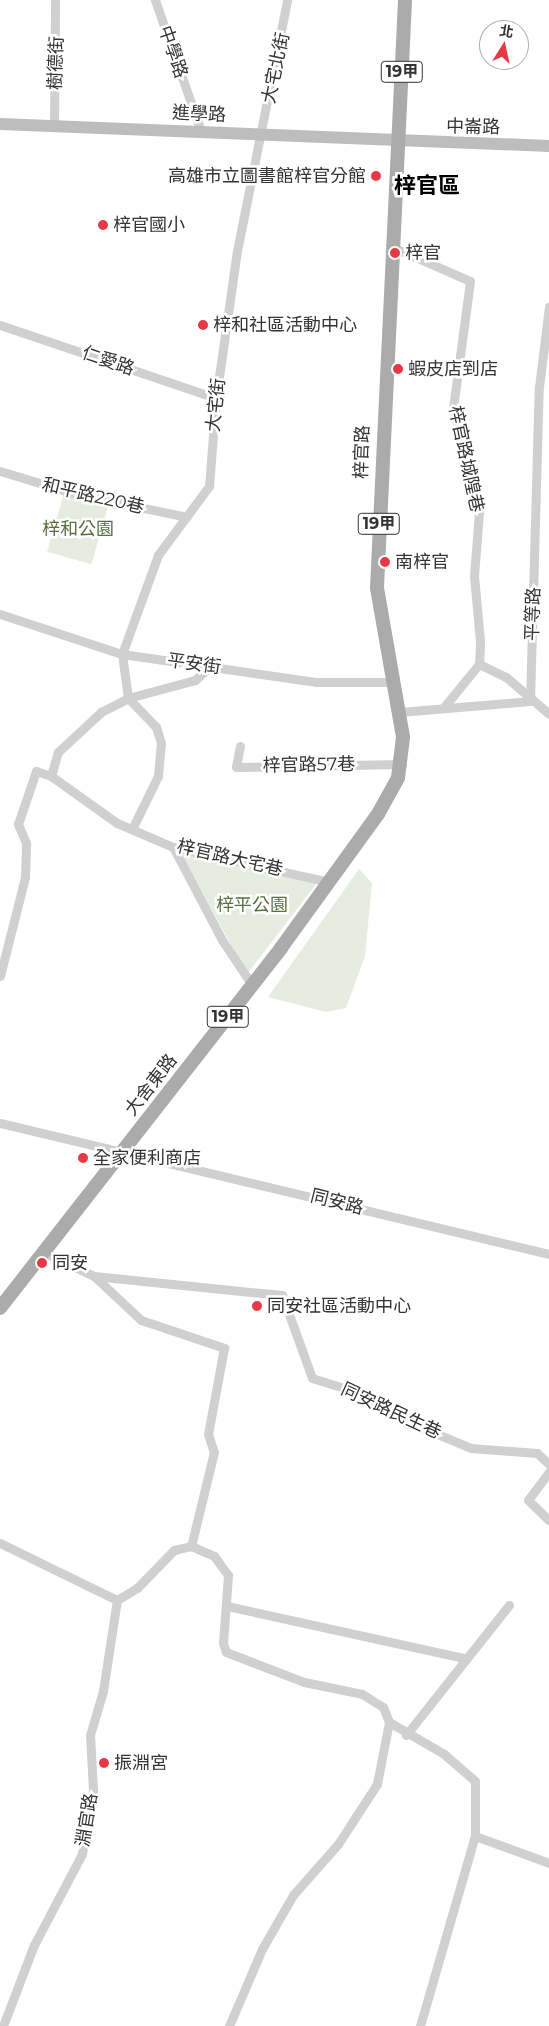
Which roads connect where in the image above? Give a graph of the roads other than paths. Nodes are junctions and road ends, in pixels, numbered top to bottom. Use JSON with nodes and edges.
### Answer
{"nodes":[{"id":1,"x":55,"y":0,"type":"edge"},
{"id":2,"x":155,"y":0,"type":"edge"},
{"id":3,"x":288,"y":0,"type":"edge"},
{"id":4,"x":405,"y":0,"type":"edge"},
{"id":5,"x":0,"y":124,"type":"edge"},
{"id":6,"x":54,"y":126,"type":"junction"},
{"id":7,"x":201,"y":131,"type":"junction"},
{"id":8,"x":262,"y":136,"type":"junction"},
{"id":9,"x":397,"y":143,"type":"junction"},
{"id":10,"x":549,"y":146,"type":"edge"},
{"id":11,"x":390,"y":246,"type":"junction"},
{"id":12,"x":549,"y":308,"type":"edge"},
{"id":13,"x":0,"y":325,"type":"edge"},
{"id":14,"x":216,"y":398,"type":"junction"},
{"id":15,"x":0,"y":471,"type":"edge"},
{"id":16,"x":188,"y":517,"type":"junction"},
{"id":17,"x":0,"y":614,"type":"edge"},
{"id":18,"x":122,"y":654,"type":"junction"},
{"id":19,"x":479,"y":664,"type":"junction"},
{"id":20,"x":211,"y":666,"type":"junction"},
{"id":21,"x":394,"y":682,"type":"junction"},
{"id":22,"x":128,"y":698,"type":"junction"},
{"id":23,"x":530,"y":701,"type":"junction"},
{"id":24,"x":444,"y":707,"type":"junction"},
{"id":25,"x":400,"y":712,"type":"junction"},
{"id":26,"x":549,"y":714,"type":"edge"},
{"id":27,"x":240,"y":746,"type":"dead end"},
{"id":28,"x":402,"y":764,"type":"junction"},
{"id":29,"x":52,"y":776,"type":"junction"},
{"id":30,"x":133,"y":827,"type":"junction"},
{"id":31,"x":172,"y":846,"type":"junction"},
{"id":32,"x":330,"y":882,"type":"junction"},
{"id":33,"x":0,"y":976,"type":"edge"},
{"id":34,"x":252,"y":985,"type":"junction"},
{"id":35,"x":0,"y":1123,"type":"edge"},
{"id":36,"x":124,"y":1150,"type":"junction"},
{"id":37,"x":43,"y":1252,"type":"junction"},
{"id":38,"x":549,"y":1254,"type":"edge"},
{"id":39,"x":94,"y":1276,"type":"junction"},
{"id":40,"x":0,"y":1308,"type":"edge"},
{"id":41,"x":549,"y":1464,"type":"edge"},
{"id":42,"x":549,"y":1472,"type":"edge"},
{"id":43,"x":549,"y":1520,"type":"edge"},
{"id":44,"x":0,"y":1543,"type":"edge"},
{"id":45,"x":191,"y":1546,"type":"junction"},
{"id":46,"x":117,"y":1600,"type":"junction"},
{"id":47,"x":509,"y":1605,"type":"dead end"},
{"id":48,"x":227,"y":1606,"type":"junction"},
{"id":49,"x":464,"y":1658,"type":"junction"},
{"id":50,"x":389,"y":1722,"type":"junction"},
{"id":51,"x":406,"y":1735,"type":"junction"},
{"id":52,"x":476,"y":1836,"type":"junction"},
{"id":53,"x":549,"y":1863,"type":"edge"},
{"id":54,"x":3,"y":2026,"type":"edge"},
{"id":55,"x":229,"y":2026,"type":"edge"},
{"id":56,"x":420,"y":2026,"type":"edge"}],
"edges":[{"from":1,"to":6,"type":"street","name":"樹德街"},
{"from":2,"to":7,"type":"street","name":"中學路"},
{"from":3,"to":8,"type":"street","name":"大宅北街"},
{"from":4,"to":9,"type":"main road","name":"梓官路","number":"19甲"},
{"from":5,"to":6,"type":"street","name":"進學路"},
{"from":6,"to":7,"type":"street","name":"進學路"},
{"from":7,"to":8,"type":"street","name":"進學路"},
{"from":8,"to":9,"type":"street","name":"進學路"},
{"from":8,"to":14,"type":"street","name":"大宅街"},
{"from":9,"to":10,"type":"street","name":"中崙路"},
{"from":9,"to":11,"type":"main road","name":"梓官路","number":"19甲"},
{"from":11,"to":19,"type":"street","name":"梓官路城隍巷"},
{"from":11,"to":21,"type":"main road","name":"梓官路","number":"19甲"},
{"from":12,"to":23,"type":"street","name":"平等路"},
{"from":13,"to":14,"type":"street","name":"仁愛路"},
{"from":14,"to":16,"type":"street","name":"大宅街"},
{"from":15,"to":16,"type":"street","name":"和平路220巷"},
{"from":16,"to":18,"type":"street","name":"大宅街"},
{"from":17,"to":18,"type":"street","name":"平安街"},
{"from":18,"to":20,"type":"street","name":"平安街"},
{"from":18,"to":22,"type":"street"},
{"from":19,"to":23,"type":"street"},
{"from":19,"to":24,"type":"street"},
{"from":20,"to":21,"type":"street","name":"平安街"},
{"from":20,"to":22,"type":"street"},
{"from":21,"to":25,"type":"main road","name":"梓官路","number":"19甲"},
{"from":22,"to":29,"type":"street"},
{"from":22,"to":30,"type":"street"},
{"from":23,"to":24,"type":"street"},
{"from":23,"to":26,"type":"street"},
{"from":24,"to":25,"type":"street"},
{"from":25,"to":28,"type":"main road","name":"梓官路","number":"19甲"},
{"from":27,"to":28,"type":"street","name":"梓官路57巷"},
{"from":28,"to":32,"type":"main road","name":"梓官路","number":"19甲"},
{"from":29,"to":30,"type":"street","name":"梓官路大宅巷"},
{"from":29,"to":33,"type":"street","name":"梓官路大宅巷"},
{"from":30,"to":31,"type":"street","name":"梓官路大宅巷"},
{"from":31,"to":32,"type":"street","name":"梓官路大宅巷"},
{"from":31,"to":34,"type":"street"},
{"from":32,"to":34,"type":"main road","name":"大舍東路","number":"19甲"},
{"from":34,"to":36,"type":"main road","name":"大舍東路","number":"19甲"},
{"from":35,"to":36,"type":"street","name":"同安路"},
{"from":36,"to":37,"type":"main road","name":"大舍東路","number":"19甲"},
{"from":36,"to":38,"type":"street","name":"同安路"},
{"from":37,"to":39,"type":"street"},
{"from":37,"to":40,"type":"main road","name":"大舍東路","number":"19甲"},
{"from":39,"to":41,"type":"street","name":"同安路民生巷"},
{"from":39,"to":45,"type":"street"},
{"from":42,"to":43,"type":"street"},
{"from":44,"to":46,"type":"street"},
{"from":45,"to":46,"type":"street"},
{"from":45,"to":48,"type":"street"},
{"from":46,"to":54,"type":"street","name":"淵官路"},
{"from":47,"to":49,"type":"street"},
{"from":48,"to":49,"type":"street"},
{"from":48,"to":50,"type":"street"},
{"from":49,"to":51,"type":"street"},
{"from":50,"to":51,"type":"street"},
{"from":50,"to":55,"type":"street"},
{"from":51,"to":52,"type":"street"},
{"from":52,"to":53,"type":"street"},
{"from":52,"to":56,"type":"street"}]}
